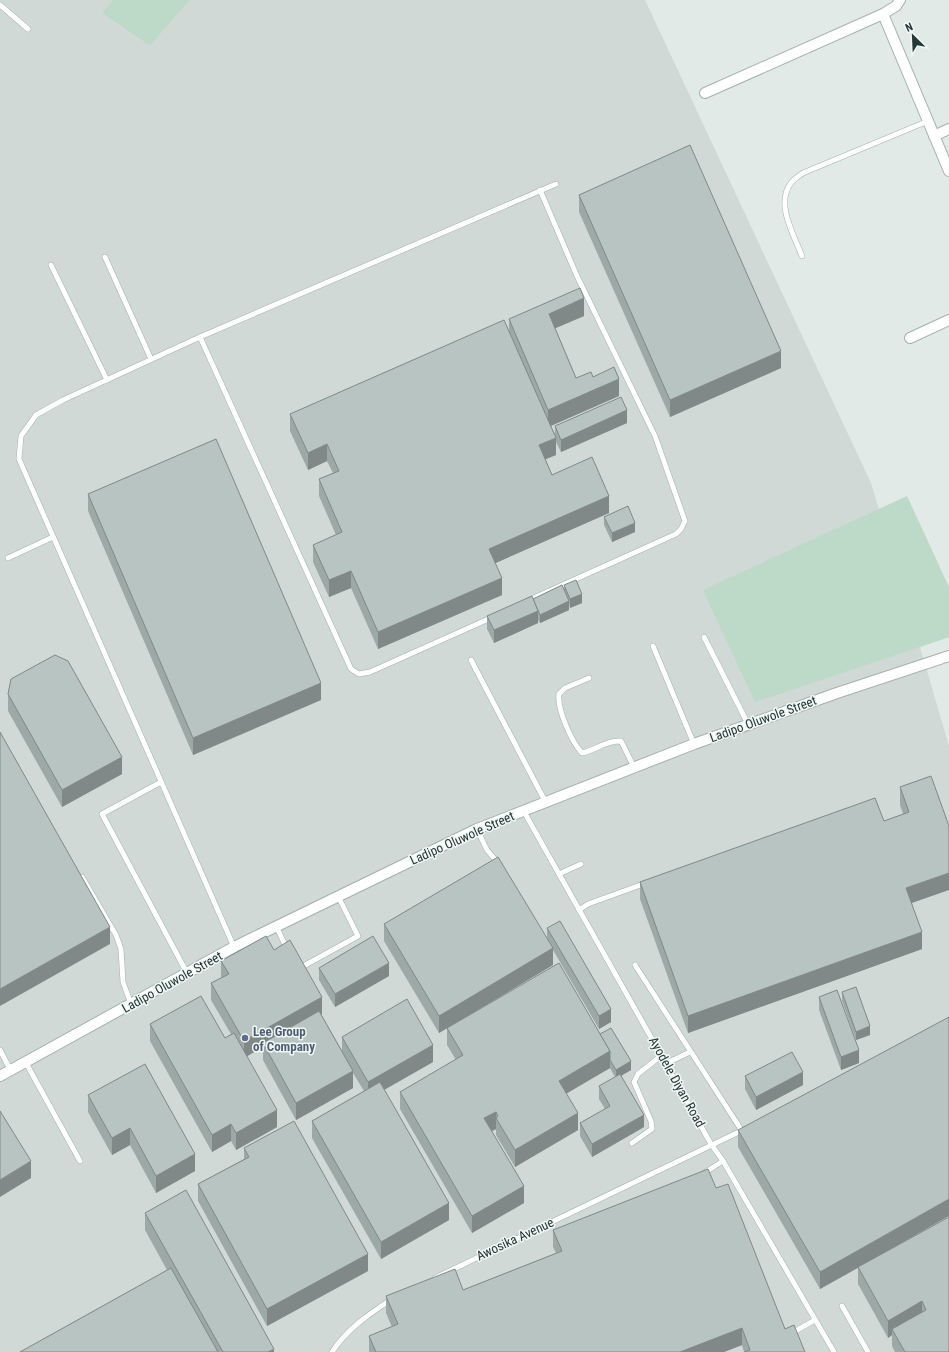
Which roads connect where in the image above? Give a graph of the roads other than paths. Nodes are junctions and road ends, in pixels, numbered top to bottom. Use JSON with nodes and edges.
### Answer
{"nodes":[{"id":1,"x":900,"y":0,"type":"edge"},
{"id":2,"x":0,"y":5,"type":"edge"},
{"id":3,"x":883,"y":14,"type":"junction"},
{"id":4,"x":28,"y":29,"type":"dead end"},
{"id":5,"x":706,"y":93,"type":"dead end"},
{"id":6,"x":928,"y":121,"type":"junction"},
{"id":7,"x":949,"y":129,"type":"edge"},
{"id":8,"x":934,"y":136,"type":"junction"},
{"id":9,"x":949,"y":171,"type":"edge"},
{"id":10,"x":556,"y":184,"type":"dead end"},
{"id":11,"x":540,"y":190,"type":"junction"},
{"id":12,"x":802,"y":256,"type":"dead end"},
{"id":13,"x":105,"y":257,"type":"dead end"},
{"id":14,"x":51,"y":265,"type":"dead end"},
{"id":15,"x":949,"y":320,"type":"edge"},
{"id":16,"x":200,"y":337,"type":"junction"},
{"id":17,"x":910,"y":338,"type":"dead end"},
{"id":18,"x":151,"y":360,"type":"junction"},
{"id":19,"x":107,"y":380,"type":"junction"},
{"id":20,"x":53,"y":537,"type":"junction"},
{"id":21,"x":8,"y":558,"type":"dead end"},
{"id":22,"x":523,"y":603,"type":"edge"},
{"id":23,"x":501,"y":613,"type":"edge"},
{"id":24,"x":704,"y":638,"type":"dead end"},
{"id":25,"x":653,"y":646,"type":"dead end"},
{"id":26,"x":949,"y":656,"type":"edge"},
{"id":27,"x":471,"y":660,"type":"dead end"},
{"id":28,"x":589,"y":678,"type":"dead end"},
{"id":29,"x":748,"y":724,"type":"junction"},
{"id":30,"x":694,"y":744,"type":"junction"},
{"id":31,"x":634,"y":767,"type":"junction"},
{"id":32,"x":161,"y":782,"type":"junction"},
{"id":33,"x":545,"y":801,"type":"junction"},
{"id":34,"x":523,"y":810,"type":"junction"},
{"id":35,"x":477,"y":829,"type":"junction"},
{"id":36,"x":581,"y":864,"type":"dead end"},
{"id":37,"x":500,"y":865,"type":"edge"},
{"id":38,"x":80,"y":873,"type":"edge"},
{"id":39,"x":559,"y":874,"type":"junction"},
{"id":40,"x":655,"y":879,"type":"edge"},
{"id":41,"x":338,"y":896,"type":"junction"},
{"id":42,"x":579,"y":910,"type":"junction"},
{"id":43,"x":276,"y":926,"type":"junction"},
{"id":44,"x":234,"y":947,"type":"junction"},
{"id":45,"x":292,"y":956,"type":"edge"},
{"id":46,"x":295,"y":962,"type":"edge"},
{"id":47,"x":634,"y":965,"type":"dead end"},
{"id":48,"x":187,"y":973,"type":"junction"},
{"id":49,"x":131,"y":1004,"type":"junction"},
{"id":50,"x":0,"y":1050,"type":"edge"},
{"id":51,"x":690,"y":1052,"type":"junction"},
{"id":52,"x":662,"y":1055,"type":"junction"},
{"id":53,"x":26,"y":1063,"type":"junction"},
{"id":54,"x":667,"y":1063,"type":"junction"},
{"id":55,"x":12,"y":1071,"type":"junction"},
{"id":56,"x":0,"y":1076,"type":"edge"},
{"id":57,"x":749,"y":1128,"type":"edge"},
{"id":58,"x":742,"y":1131,"type":"junction"},
{"id":59,"x":632,"y":1143,"type":"dead end"},
{"id":60,"x":711,"y":1144,"type":"junction"},
{"id":61,"x":80,"y":1161,"type":"dead end"},
{"id":62,"x":723,"y":1161,"type":"junction"},
{"id":63,"x":698,"y":1176,"type":"edge"},
{"id":64,"x":426,"y":1282,"type":"edge"},
{"id":65,"x":397,"y":1295,"type":"edge"},
{"id":66,"x":842,"y":1306,"type":"dead end"},
{"id":67,"x":815,"y":1320,"type":"junction"},
{"id":68,"x":784,"y":1336,"type":"edge"},
{"id":69,"x":332,"y":1352,"type":"edge"},
{"id":70,"x":834,"y":1352,"type":"edge"},
{"id":71,"x":868,"y":1352,"type":"edge"}],
"edges":[{"from":1,"to":3,"type":"street"},
{"from":2,"to":4,"type":"lane"},
{"from":3,"to":5,"type":"street"},
{"from":3,"to":6,"type":"street"},
{"from":6,"to":8,"type":"street"},
{"from":6,"to":12,"type":"lane"},
{"from":7,"to":8,"type":"street"},
{"from":8,"to":9,"type":"street"},
{"from":10,"to":11,"type":"lane"},
{"from":11,"to":16,"type":"lane"},
{"from":11,"to":22,"type":"lane"},
{"from":13,"to":18,"type":"lane"},
{"from":14,"to":19,"type":"lane"},
{"from":15,"to":17,"type":"street"},
{"from":16,"to":18,"type":"lane"},
{"from":16,"to":23,"type":"lane"},
{"from":18,"to":19,"type":"lane"},
{"from":19,"to":20,"type":"lane"},
{"from":20,"to":21,"type":"lane"},
{"from":20,"to":32,"type":"lane"},
{"from":24,"to":29,"type":"lane"},
{"from":25,"to":30,"type":"lane"},
{"from":26,"to":29,"type":"street","name":"Ladipo Oluwole Street"},
{"from":27,"to":33,"type":"lane"},
{"from":28,"to":31,"type":"lane"},
{"from":29,"to":30,"type":"street","name":"Ladipo Oluwole Street"},
{"from":30,"to":31,"type":"street","name":"Ladipo Oluwole Street"},
{"from":31,"to":33,"type":"street","name":"Ladipo Oluwole Street"},
{"from":32,"to":44,"type":"lane"},
{"from":32,"to":48,"type":"lane"},
{"from":33,"to":34,"type":"street","name":"Ladipo Oluwole Street"},
{"from":34,"to":35,"type":"street","name":"Ladipo Oluwole Street"},
{"from":34,"to":39,"type":"lane","name":"Ayodele Diyan Road"},
{"from":35,"to":37,"type":"lane"},
{"from":35,"to":41,"type":"street","name":"Ladipo Oluwole Street"},
{"from":36,"to":39,"type":"lane"},
{"from":38,"to":49,"type":"lane"},
{"from":39,"to":42,"type":"lane","name":"Ayodele Diyan Road"},
{"from":40,"to":42,"type":"lane"},
{"from":41,"to":43,"type":"street","name":"Ladipo Oluwole Street"},
{"from":41,"to":46,"type":"lane"},
{"from":42,"to":52,"type":"lane","name":"Ayodele Diyan Road"},
{"from":43,"to":44,"type":"street","name":"Ladipo Oluwole Street"},
{"from":43,"to":45,"type":"lane"},
{"from":44,"to":48,"type":"street","name":"Ladipo Oluwole Street"},
{"from":47,"to":51,"type":"lane"},
{"from":48,"to":49,"type":"street","name":"Ladipo Oluwole Street"},
{"from":49,"to":53,"type":"street","name":"Ladipo Oluwole Street"},
{"from":50,"to":55,"type":"lane"},
{"from":51,"to":54,"type":"lane"},
{"from":51,"to":58,"type":"lane"},
{"from":52,"to":54,"type":"lane","name":"Ayodele Diyan Road"},
{"from":52,"to":59,"type":"lane"},
{"from":53,"to":55,"type":"street","name":"Ladipo Oluwole Street"},
{"from":53,"to":61,"type":"lane"},
{"from":54,"to":60,"type":"lane","name":"Ayodele Diyan Road"},
{"from":55,"to":56,"type":"street","name":"Ladipo Oluwole Street"},
{"from":57,"to":58,"type":"lane","name":"Awosika Avenue"},
{"from":58,"to":60,"type":"lane","name":"Awosika Avenue"},
{"from":60,"to":62,"type":"lane","name":"Ayodele Diyan Road"},
{"from":60,"to":64,"type":"lane","name":"Awosika Avenue"},
{"from":62,"to":63,"type":"lane"},
{"from":62,"to":67,"type":"lane","name":"Ayodele Diyan Road"},
{"from":65,"to":69,"type":"lane"},
{"from":66,"to":71,"type":"lane"},
{"from":67,"to":68,"type":"lane"},
{"from":67,"to":70,"type":"lane","name":"Ayodele Diyan Road"}]}
